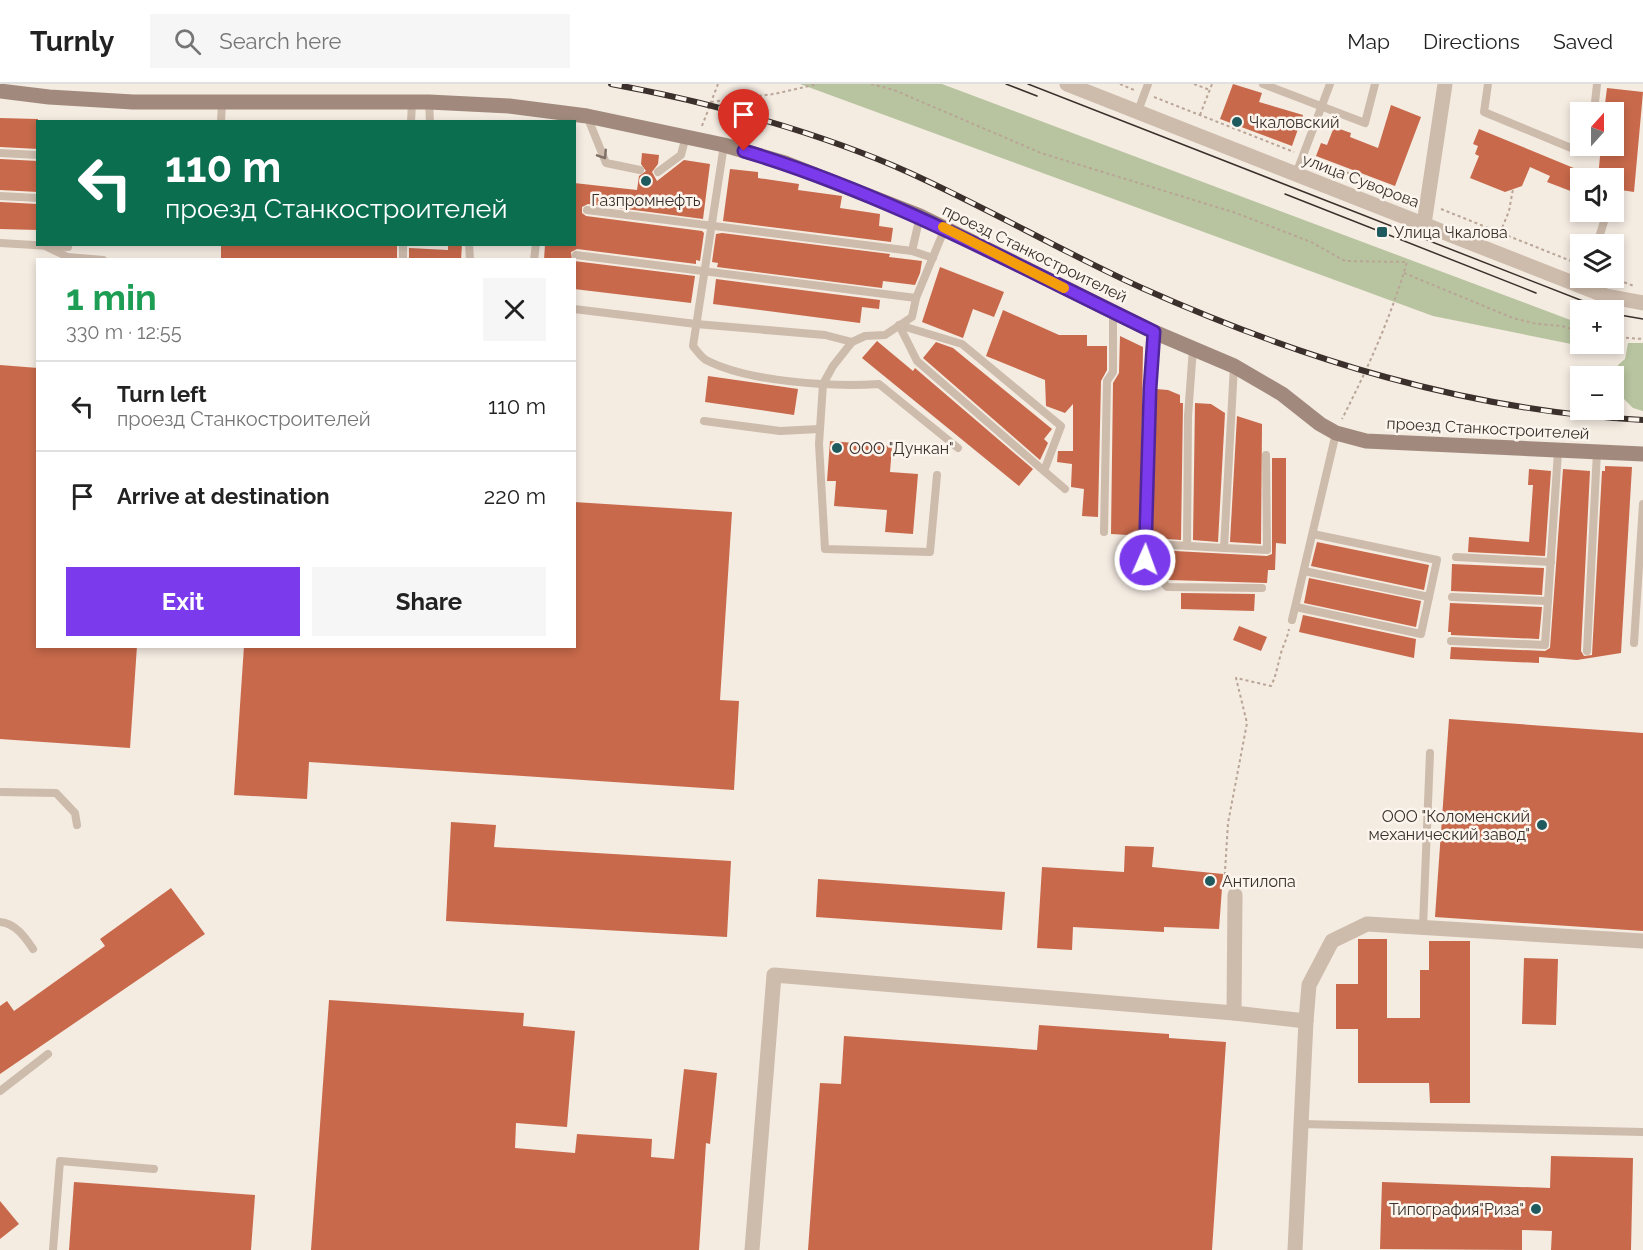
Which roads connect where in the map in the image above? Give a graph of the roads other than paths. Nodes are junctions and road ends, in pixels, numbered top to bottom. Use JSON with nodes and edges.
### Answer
{"nodes":[{"id":1,"x":1067,"y":84,"type":"edge"},
{"id":2,"x":1148,"y":84,"type":"edge"},
{"id":3,"x":1263,"y":84,"type":"edge"},
{"id":4,"x":1330,"y":84,"type":"edge"},
{"id":5,"x":1375,"y":84,"type":"edge"},
{"id":6,"x":1445,"y":84,"type":"edge"},
{"id":7,"x":1488,"y":84,"type":"edge"},
{"id":8,"x":1598,"y":84,"type":"edge"},
{"id":9,"x":0,"y":91,"type":"edge"},
{"id":10,"x":412,"y":102,"type":"junction"},
{"id":11,"x":429,"y":102,"type":"junction"},
{"id":12,"x":1595,"y":102,"type":"edge"},
{"id":13,"x":222,"y":103,"type":"junction"},
{"id":14,"x":1322,"y":106,"type":"junction"},
{"id":15,"x":1138,"y":111,"type":"junction"},
{"id":16,"x":554,"y":116,"type":"edge"},
{"id":17,"x":587,"y":116,"type":"junction"},
{"id":18,"x":221,"y":120,"type":"edge"},
{"id":19,"x":411,"y":120,"type":"edge"},
{"id":20,"x":430,"y":120,"type":"edge"},
{"id":21,"x":692,"y":138,"type":"junction"},
{"id":22,"x":723,"y":145,"type":"junction"},
{"id":23,"x":1570,"y":148,"type":"edge"},
{"id":24,"x":0,"y":153,"type":"edge"},
{"id":25,"x":36,"y":155,"type":"edge"},
{"id":26,"x":640,"y":170,"type":"dead end"},
{"id":27,"x":658,"y":172,"type":"dead end"},
{"id":28,"x":1296,"y":174,"type":"junction"},
{"id":29,"x":0,"y":196,"type":"edge"},
{"id":30,"x":36,"y":198,"type":"edge"},
{"id":31,"x":587,"y":210,"type":"dead end"},
{"id":32,"x":920,"y":216,"type":"junction"},
{"id":33,"x":1424,"y":224,"type":"junction"},
{"id":34,"x":712,"y":225,"type":"junction"},
{"id":35,"x":945,"y":228,"type":"junction"},
{"id":36,"x":0,"y":243,"type":"edge"},
{"id":37,"x":36,"y":245,"type":"edge"},
{"id":38,"x":45,"y":246,"type":"edge"},
{"id":39,"x":68,"y":247,"type":"dead end"},
{"id":40,"x":912,"y":251,"type":"junction"},
{"id":41,"x":576,"y":255,"type":"dead end"},
{"id":42,"x":68,"y":258,"type":"edge"},
{"id":43,"x":933,"y":258,"type":"junction"},
{"id":44,"x":705,"y":271,"type":"junction"},
{"id":45,"x":1570,"y":277,"type":"edge"},
{"id":46,"x":1594,"y":288,"type":"edge"},
{"id":47,"x":916,"y":298,"type":"junction"},
{"id":48,"x":1643,"y":303,"type":"edge"},
{"id":49,"x":576,"y":309,"type":"edge"},
{"id":50,"x":1113,"y":312,"type":"junction"},
{"id":51,"x":696,"y":324,"type":"junction"},
{"id":52,"x":899,"y":326,"type":"junction"},
{"id":53,"x":1154,"y":332,"type":"junction"},
{"id":54,"x":852,"y":342,"type":"junction"},
{"id":55,"x":1193,"y":348,"type":"junction"},
{"id":56,"x":1234,"y":366,"type":"junction"},
{"id":57,"x":823,"y":384,"type":"junction"},
{"id":58,"x":704,"y":421,"type":"dead end"},
{"id":59,"x":819,"y":429,"type":"junction"},
{"id":60,"x":1336,"y":433,"type":"junction"},
{"id":61,"x":958,"y":447,"type":"dead end"},
{"id":62,"x":1597,"y":451,"type":"junction"},
{"id":63,"x":1558,"y":452,"type":"junction"},
{"id":64,"x":1643,"y":454,"type":"edge"},
{"id":65,"x":1266,"y":455,"type":"dead end"},
{"id":66,"x":1044,"y":471,"type":"junction"},
{"id":67,"x":937,"y":475,"type":"dead end"},
{"id":68,"x":1065,"y":489,"type":"dead end"},
{"id":69,"x":1643,"y":504,"type":"edge"},
{"id":70,"x":1104,"y":532,"type":"dead end"},
{"id":71,"x":1313,"y":534,"type":"junction"},
{"id":72,"x":1187,"y":546,"type":"junction"},
{"id":73,"x":1224,"y":548,"type":"junction"},
{"id":74,"x":1146,"y":550,"type":"junction"},
{"id":75,"x":1456,"y":556,"type":"dead end"},
{"id":76,"x":1551,"y":562,"type":"junction"},
{"id":77,"x":1304,"y":571,"type":"junction"},
{"id":78,"x":1262,"y":588,"type":"dead end"},
{"id":79,"x":1429,"y":597,"type":"junction"},
{"id":80,"x":1452,"y":597,"type":"dead end"},
{"id":81,"x":1548,"y":601,"type":"junction"},
{"id":82,"x":1296,"y":607,"type":"junction"},
{"id":83,"x":1292,"y":620,"type":"road end"},
{"id":84,"x":1451,"y":641,"type":"dead end"},
{"id":85,"x":1634,"y":643,"type":"dead end"},
{"id":86,"x":1587,"y":651,"type":"dead end"},
{"id":87,"x":1430,"y":753,"type":"dead end"},
{"id":88,"x":0,"y":792,"type":"edge"},
{"id":89,"x":77,"y":825,"type":"dead end"},
{"id":90,"x":1235,"y":895,"type":"road end"},
{"id":91,"x":0,"y":922,"type":"edge"},
{"id":92,"x":1423,"y":927,"type":"junction"},
{"id":93,"x":1643,"y":941,"type":"edge"},
{"id":94,"x":33,"y":948,"type":"dead end"},
{"id":95,"x":1234,"y":1013,"type":"junction"},
{"id":96,"x":1306,"y":1021,"type":"junction"},
{"id":97,"x":48,"y":1054,"type":"dead end"},
{"id":98,"x":0,"y":1091,"type":"edge"},
{"id":99,"x":1301,"y":1124,"type":"junction"},
{"id":100,"x":1643,"y":1132,"type":"edge"},
{"id":101,"x":154,"y":1169,"type":"dead end"},
{"id":102,"x":53,"y":1250,"type":"edge"},
{"id":103,"x":752,"y":1250,"type":"edge"},
{"id":104,"x":1295,"y":1250,"type":"edge"}],
"edges":[{"from":1,"to":15,"type":"street","name":"улица Суворова"},
{"from":2,"to":15,"type":"lane"},
{"from":3,"to":14,"type":"lane"},
{"from":4,"to":14,"type":"lane"},
{"from":5,"to":14,"type":"lane"},
{"from":6,"to":33,"type":"street"},
{"from":7,"to":23,"type":"lane"},
{"from":8,"to":12,"type":"lane"},
{"from":9,"to":13,"type":"main road","name":"проезд Станкостроителей"},
{"from":10,"to":11,"type":"main road","name":"проезд Станкостроителей"},
{"from":10,"to":13,"type":"main road","name":"проезд Станкостроителей"},
{"from":10,"to":19,"type":"lane"},
{"from":11,"to":16,"type":"main road","name":"проезд Станкостроителей"},
{"from":11,"to":20,"type":"lane"},
{"from":13,"to":18,"type":"lane"},
{"from":14,"to":28,"type":"lane"},
{"from":15,"to":28,"type":"street","name":"улица Суворова"},
{"from":16,"to":17,"type":"main road","name":"проезд Станкостроителей"},
{"from":17,"to":21,"type":"main road","name":"проезд Станкостроителей"},
{"from":17,"to":26,"type":"lane","one_way":true},
{"from":21,"to":22,"type":"main road","name":"проезд Станкостроителей"},
{"from":21,"to":27,"type":"lane"},
{"from":22,"to":32,"type":"main road","name":"проезд Станкостроителей"},
{"from":22,"to":34,"type":"lane"},
{"from":24,"to":25,"type":"lane"},
{"from":28,"to":33,"type":"street","name":"улица Суворова"},
{"from":29,"to":30,"type":"lane"},
{"from":31,"to":34,"type":"lane"},
{"from":32,"to":35,"type":"main road","name":"проезд Станкостроителей"},
{"from":32,"to":40,"type":"lane"},
{"from":33,"to":45,"type":"street","name":"улица Суворова"},
{"from":34,"to":40,"type":"lane"},
{"from":34,"to":44,"type":"lane"},
{"from":35,"to":43,"type":"lane"},
{"from":35,"to":50,"type":"main road","name":"проезд Станкостроителей"},
{"from":36,"to":37,"type":"lane"},
{"from":38,"to":39,"type":"lane"},
{"from":38,"to":42,"type":"lane"},
{"from":40,"to":43,"type":"lane"},
{"from":41,"to":44,"type":"lane"},
{"from":43,"to":47,"type":"lane"},
{"from":44,"to":47,"type":"lane"},
{"from":44,"to":51,"type":"lane"},
{"from":46,"to":48,"type":"street","name":"улица Суворова"},
{"from":47,"to":52,"type":"lane"},
{"from":49,"to":51,"type":"lane"},
{"from":50,"to":53,"type":"main road","name":"проезд Станкостроителей"},
{"from":50,"to":70,"type":"lane"},
{"from":51,"to":54,"type":"lane"},
{"from":51,"to":57,"type":"lane"},
{"from":52,"to":54,"type":"lane"},
{"from":52,"to":66,"type":"lane"},
{"from":52,"to":66,"type":"lane"},
{"from":53,"to":55,"type":"main road","name":"проезд Станкостроителей"},
{"from":53,"to":74,"type":"lane"},
{"from":54,"to":57,"type":"lane"},
{"from":55,"to":56,"type":"main road","name":"проезд Станкостроителей"},
{"from":55,"to":72,"type":"lane"},
{"from":56,"to":60,"type":"main road","name":"проезд Станкостроителей"},
{"from":56,"to":73,"type":"lane"},
{"from":57,"to":59,"type":"lane"},
{"from":57,"to":61,"type":"lane"},
{"from":58,"to":59,"type":"lane"},
{"from":59,"to":67,"type":"lane"},
{"from":60,"to":63,"type":"main road","name":"проезд Станкостроителей"},
{"from":60,"to":71,"type":"lane"},
{"from":62,"to":63,"type":"main road","name":"проезд Станкостроителей"},
{"from":62,"to":64,"type":"main road","name":"проезд Станкостроителей"},
{"from":62,"to":86,"type":"lane"},
{"from":63,"to":76,"type":"lane"},
{"from":65,"to":73,"type":"lane"},
{"from":66,"to":68,"type":"lane"},
{"from":69,"to":85,"type":"lane"},
{"from":71,"to":77,"type":"lane"},
{"from":71,"to":79,"type":"lane"},
{"from":72,"to":73,"type":"lane"},
{"from":72,"to":74,"type":"lane"},
{"from":74,"to":78,"type":"lane"},
{"from":75,"to":76,"type":"lane"},
{"from":76,"to":81,"type":"lane"},
{"from":77,"to":79,"type":"lane"},
{"from":77,"to":82,"type":"lane"},
{"from":79,"to":82,"type":"lane"},
{"from":80,"to":81,"type":"lane"},
{"from":81,"to":84,"type":"lane"},
{"from":82,"to":83,"type":"lane"},
{"from":87,"to":92,"type":"lane"},
{"from":88,"to":89,"type":"lane"},
{"from":90,"to":95,"type":"street"},
{"from":91,"to":94,"type":"lane"},
{"from":92,"to":93,"type":"street"},
{"from":92,"to":96,"type":"street"},
{"from":95,"to":96,"type":"street"},
{"from":95,"to":103,"type":"street"},
{"from":96,"to":99,"type":"street"},
{"from":97,"to":98,"type":"lane"},
{"from":99,"to":100,"type":"lane"},
{"from":99,"to":104,"type":"street"},
{"from":101,"to":102,"type":"lane"}]}
